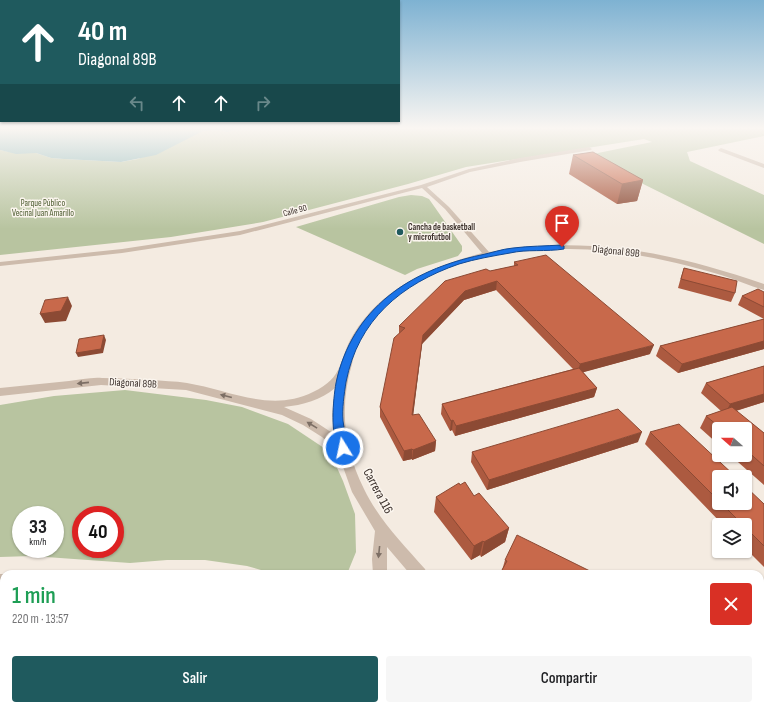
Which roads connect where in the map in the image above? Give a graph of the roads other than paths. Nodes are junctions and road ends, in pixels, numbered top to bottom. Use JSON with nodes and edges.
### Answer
{"nodes":[{"id":1,"x":510,"y":162,"type":"edge"},
{"id":2,"x":752,"y":162,"type":"edge"},
{"id":3,"x":764,"y":166,"type":"edge"},
{"id":4,"x":423,"y":186,"type":"junction"},
{"id":5,"x":488,"y":254,"type":"junction"},
{"id":6,"x":0,"y":264,"type":"edge"},
{"id":7,"x":764,"y":287,"type":"edge"},
{"id":8,"x":343,"y":373,"type":"junction"},
{"id":9,"x":0,"y":392,"type":"edge"},
{"id":10,"x":264,"y":405,"type":"junction"},
{"id":11,"x":343,"y":448,"type":"junction"},
{"id":12,"x":382,"y":529,"type":"junction"},
{"id":13,"x":380,"y":570,"type":"edge"},
{"id":14,"x":417,"y":570,"type":"edge"}],
"edges":[{"from":1,"to":4,"type":"street","name":"Calle 90"},
{"from":2,"to":3,"type":"street"},
{"from":4,"to":5,"type":"street"},
{"from":4,"to":6,"type":"street","name":"Calle 90"},
{"from":5,"to":7,"type":"street","name":"Diagonal 89B"},
{"from":5,"to":8,"type":"street","name":"Diagonal 89B"},
{"from":8,"to":10,"type":"street","name":"Diagonal 89B"},
{"from":8,"to":11,"type":"street","name":"Carrera 116"},
{"from":10,"to":9,"type":"street","name":"Diagonal 89B","one_way":true},
{"from":11,"to":10,"type":"street","name":"Diagonal 89B","one_way":true},
{"from":11,"to":12,"type":"street","name":"Carrera 116"},
{"from":12,"to":13,"type":"street","one_way":true},
{"from":12,"to":14,"type":"street","name":"Carrera 116"}]}
